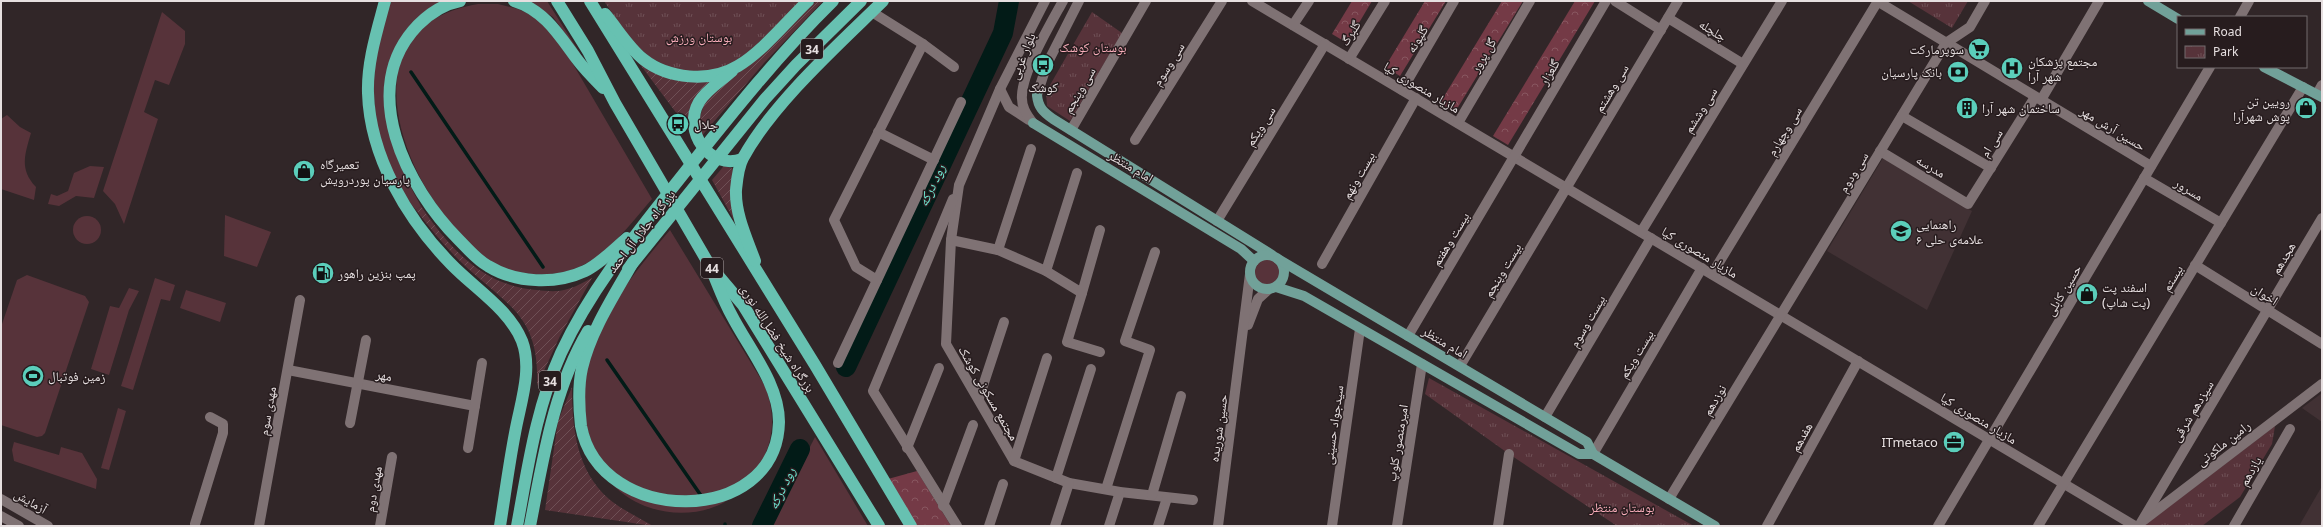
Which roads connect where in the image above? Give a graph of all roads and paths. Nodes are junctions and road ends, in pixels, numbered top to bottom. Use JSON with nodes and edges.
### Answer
{"nodes":[{"id":1,"x":385,"y":1,"type":"edge"},
{"id":2,"x":460,"y":1,"type":"edge"},
{"id":3,"x":514,"y":1,"type":"edge"},
{"id":4,"x":557,"y":1,"type":"edge"},
{"id":5,"x":590,"y":1,"type":"edge"},
{"id":6,"x":595,"y":1,"type":"edge"},
{"id":7,"x":808,"y":1,"type":"edge"},
{"id":8,"x":833,"y":1,"type":"edge"},
{"id":9,"x":861,"y":1,"type":"edge"},
{"id":10,"x":883,"y":1,"type":"edge"},
{"id":11,"x":1046,"y":1,"type":"edge"},
{"id":12,"x":1063,"y":1,"type":"edge"},
{"id":13,"x":1079,"y":1,"type":"edge"},
{"id":14,"x":1146,"y":1,"type":"edge"},
{"id":15,"x":1222,"y":1,"type":"edge"},
{"id":16,"x":1252,"y":1,"type":"edge"},
{"id":17,"x":1309,"y":1,"type":"edge"},
{"id":18,"x":1385,"y":1,"type":"edge"},
{"id":19,"x":1454,"y":1,"type":"edge"},
{"id":20,"x":1530,"y":1,"type":"edge"},
{"id":21,"x":1606,"y":1,"type":"edge"},
{"id":22,"x":1615,"y":1,"type":"edge"},
{"id":23,"x":1678,"y":1,"type":"edge"},
{"id":24,"x":1782,"y":1,"type":"edge"},
{"id":25,"x":1878,"y":1,"type":"edge"},
{"id":26,"x":1985,"y":1,"type":"edge"},
{"id":27,"x":2099,"y":1,"type":"edge"},
{"id":28,"x":2148,"y":1,"type":"edge"},
{"id":29,"x":2249,"y":1,"type":"edge"},
{"id":30,"x":872,"y":12,"type":"junction"},
{"id":31,"x":2241,"y":16,"type":"edge"},
{"id":32,"x":1668,"y":18,"type":"junction"},
{"id":33,"x":2177,"y":18,"type":"edge"},
{"id":34,"x":1293,"y":25,"type":"junction"},
{"id":35,"x":1661,"y":30,"type":"junction"},
{"id":36,"x":1946,"y":43,"type":"junction"},
{"id":37,"x":923,"y":44,"type":"junction"},
{"id":38,"x":1325,"y":44,"type":"junction"},
{"id":39,"x":1349,"y":59,"type":"junction"},
{"id":40,"x":1743,"y":64,"type":"junction"},
{"id":41,"x":738,"y":66,"type":"junction"},
{"id":42,"x":954,"y":67,"type":"dead end"},
{"id":43,"x":2209,"y":68,"type":"edge"},
{"id":44,"x":2266,"y":68,"type":"edge"},
{"id":45,"x":2303,"y":87,"type":"junction"},
{"id":46,"x":1000,"y":89,"type":"junction"},
{"id":47,"x":1402,"y":90,"type":"junction"},
{"id":48,"x":2320,"y":92,"type":"edge"},
{"id":49,"x":1037,"y":95,"type":"joint"},
{"id":50,"x":1416,"y":98,"type":"junction"},
{"id":51,"x":2038,"y":98,"type":"junction"},
{"id":52,"x":961,"y":102,"type":"dead end"},
{"id":53,"x":615,"y":103,"type":"junction"},
{"id":54,"x":1902,"y":116,"type":"junction"},
{"id":55,"x":1033,"y":122,"type":"junction"},
{"id":56,"x":1458,"y":123,"type":"junction"},
{"id":57,"x":1071,"y":130,"type":"junction"},
{"id":58,"x":878,"y":132,"type":"junction"},
{"id":59,"x":1135,"y":140,"type":"dead end"},
{"id":60,"x":1031,"y":149,"type":"dead end"},
{"id":61,"x":1880,"y":151,"type":"junction"},
{"id":62,"x":1514,"y":156,"type":"junction"},
{"id":63,"x":742,"y":159,"type":"junction"},
{"id":64,"x":934,"y":160,"type":"junction"},
{"id":65,"x":2151,"y":166,"type":"junction"},
{"id":66,"x":1991,"y":168,"type":"junction"},
{"id":67,"x":1077,"y":173,"type":"dead end"},
{"id":68,"x":2144,"y":178,"type":"junction"},
{"id":69,"x":959,"y":185,"type":"junction"},
{"id":70,"x":1566,"y":188,"type":"junction"},
{"id":71,"x":1968,"y":204,"type":"joint"},
{"id":72,"x":2322,"y":218,"type":"edge"},
{"id":73,"x":646,"y":221,"type":"junction"},
{"id":74,"x":1217,"y":221,"type":"junction"},
{"id":75,"x":2221,"y":223,"type":"junction"},
{"id":76,"x":1100,"y":230,"type":"dead end"},
{"id":77,"x":1641,"y":232,"type":"junction"},
{"id":78,"x":1651,"y":238,"type":"junction"},
{"id":79,"x":951,"y":240,"type":"junction"},
{"id":80,"x":998,"y":250,"type":"junction"},
{"id":81,"x":1155,"y":252,"type":"dead end"},
{"id":82,"x":1275,"y":257,"type":"junction"},
{"id":83,"x":1254,"y":261,"type":"junction"},
{"id":84,"x":633,"y":262,"type":"junction"},
{"id":85,"x":1322,"y":264,"type":"dead end"},
{"id":86,"x":2195,"y":265,"type":"junction"},
{"id":87,"x":710,"y":266,"type":"junction"},
{"id":88,"x":1702,"y":268,"type":"junction"},
{"id":89,"x":1046,"y":271,"type":"junction"},
{"id":90,"x":1250,"y":274,"type":"junction"},
{"id":91,"x":1712,"y":274,"type":"junction"},
{"id":92,"x":877,"y":280,"type":"junction"},
{"id":93,"x":764,"y":284,"type":"junction"},
{"id":94,"x":1272,"y":288,"type":"junction"},
{"id":95,"x":1082,"y":294,"type":"junction"},
{"id":96,"x":300,"y":300,"type":"dead end"},
{"id":97,"x":2267,"y":310,"type":"junction"},
{"id":98,"x":1781,"y":315,"type":"junction"},
{"id":99,"x":1004,"y":322,"type":"dead end"},
{"id":100,"x":1360,"y":329,"type":"junction"},
{"id":101,"x":1244,"y":334,"type":"junction"},
{"id":102,"x":1408,"y":336,"type":"junction"},
{"id":103,"x":366,"y":340,"type":"dead end"},
{"id":104,"x":2322,"y":344,"type":"edge"},
{"id":105,"x":1100,"y":352,"type":"dead end"},
{"id":106,"x":1047,"y":358,"type":"dead end"},
{"id":107,"x":1858,"y":361,"type":"junction"},
{"id":108,"x":482,"y":363,"type":"dead end"},
{"id":109,"x":838,"y":363,"type":"dead end"},
{"id":110,"x":1422,"y":364,"type":"junction"},
{"id":111,"x":1460,"y":366,"type":"junction"},
{"id":112,"x":939,"y":368,"type":"dead end"},
{"id":113,"x":1091,"y":369,"type":"dead end"},
{"id":114,"x":288,"y":370,"type":"junction"},
{"id":115,"x":358,"y":383,"type":"junction"},
{"id":116,"x":2322,"y":384,"type":"edge"},
{"id":117,"x":1181,"y":396,"type":"dead end"},
{"id":118,"x":979,"y":398,"type":"junction"},
{"id":119,"x":475,"y":406,"type":"junction"},
{"id":120,"x":210,"y":417,"type":"dead end"},
{"id":121,"x":1545,"y":417,"type":"junction"},
{"id":122,"x":350,"y":423,"type":"dead end"},
{"id":123,"x":973,"y":425,"type":"dead end"},
{"id":124,"x":2290,"y":429,"type":"dead end"},
{"id":125,"x":1990,"y":439,"type":"junction"},
{"id":126,"x":468,"y":448,"type":"dead end"},
{"id":127,"x":907,"y":448,"type":"junction"},
{"id":128,"x":1509,"y":454,"type":"dead end"},
{"id":129,"x":1593,"y":454,"type":"junction"},
{"id":130,"x":392,"y":457,"type":"dead end"},
{"id":131,"x":1014,"y":461,"type":"junction"},
{"id":132,"x":1056,"y":478,"type":"junction"},
{"id":133,"x":1069,"y":483,"type":"junction"},
{"id":134,"x":2064,"y":483,"type":"junction"},
{"id":135,"x":1003,"y":484,"type":"dead end"},
{"id":136,"x":1106,"y":489,"type":"junction"},
{"id":137,"x":1120,"y":492,"type":"junction"},
{"id":138,"x":618,"y":495,"type":"dead end"},
{"id":139,"x":1152,"y":495,"type":"junction"},
{"id":140,"x":1167,"y":498,"type":"junction"},
{"id":141,"x":1,"y":499,"type":"edge"},
{"id":142,"x":1669,"y":499,"type":"junction"},
{"id":143,"x":1193,"y":500,"type":"dead end"},
{"id":144,"x":943,"y":506,"type":"junction"},
{"id":145,"x":724,"y":507,"type":"dead end"},
{"id":146,"x":1,"y":516,"type":"edge"},
{"id":147,"x":195,"y":524,"type":"dead end"},
{"id":148,"x":2138,"y":525,"type":"edge"},
{"id":149,"x":19,"y":526,"type":"edge"},
{"id":150,"x":48,"y":526,"type":"edge"},
{"id":151,"x":259,"y":526,"type":"edge"},
{"id":152,"x":380,"y":526,"type":"edge"},
{"id":153,"x":500,"y":526,"type":"edge"},
{"id":154,"x":517,"y":526,"type":"edge"},
{"id":155,"x":530,"y":526,"type":"edge"},
{"id":156,"x":879,"y":526,"type":"edge"},
{"id":157,"x":911,"y":526,"type":"edge"},
{"id":158,"x":957,"y":526,"type":"edge"},
{"id":159,"x":989,"y":526,"type":"edge"},
{"id":160,"x":1055,"y":526,"type":"edge"},
{"id":161,"x":1109,"y":526,"type":"edge"},
{"id":162,"x":1158,"y":526,"type":"edge"},
{"id":163,"x":1218,"y":526,"type":"edge"},
{"id":164,"x":1332,"y":526,"type":"edge"},
{"id":165,"x":1397,"y":526,"type":"edge"},
{"id":166,"x":1498,"y":526,"type":"edge"},
{"id":167,"x":1715,"y":526,"type":"edge"},
{"id":168,"x":1768,"y":526,"type":"edge"},
{"id":169,"x":1938,"y":526,"type":"edge"},
{"id":170,"x":2038,"y":526,"type":"edge"},
{"id":171,"x":2234,"y":526,"type":"edge"}],
"edges":[{"from":1,"to":153,"type":"highway"},
{"from":2,"to":73,"type":"highway"},
{"from":3,"to":53,"type":"highway"},
{"from":4,"to":53,"type":"highway","name":"بزرگراه شیخ فضل‌الله نوری","number":"44"},
{"from":5,"to":93,"type":"highway","name":"بزرگراه شیخ فضل‌الله نوری"},
{"from":6,"to":41,"type":"highway"},
{"from":7,"to":41,"type":"highway"},
{"from":8,"to":73,"type":"highway","name":"بزرگراه جلال آل احمد","number":"34"},
{"from":9,"to":84,"type":"highway","name":"بزرگراه جلال آل احمد","number":"34"},
{"from":10,"to":30,"type":"highway"},
{"from":11,"to":46,"type":"street","name":"مجتمع مسکونی کوشک"},
{"from":12,"to":55,"type":"street","name":"بلوار غربی"},
{"from":13,"to":49,"type":"street","name":"بلوار غربی"},
{"from":14,"to":57,"type":"street","name":"سی وپنجم"},
{"from":15,"to":59,"type":"street","name":"سی وسوم"},
{"from":16,"to":34,"type":"street","name":"مازیار منصوری کیا"},
{"from":17,"to":34,"type":"street"},
{"from":18,"to":39,"type":"street","name":"گلبرگ"},
{"from":19,"to":47,"type":"street","name":"گلپونه"},
{"from":20,"to":56,"type":"street","name":"گل پرور"},
{"from":21,"to":62,"type":"street","name":"گلعزار"},
{"from":22,"to":35,"type":"street"},
{"from":23,"to":32,"type":"street","name":"سی وهشتم"},
{"from":24,"to":40,"type":"street","name":"سی وششم"},
{"from":25,"to":36,"type":"street","name":"حسین آرش مهر"},
{"from":25,"to":91,"type":"street","name":"سی وچهارم"},
{"from":26,"to":36,"type":"street"},
{"from":27,"to":51,"type":"street","name":"سی ام"},
{"from":28,"to":33,"type":"main road"},
{"from":29,"to":31,"type":"street"},
{"from":30,"to":37,"type":"street"},
{"from":30,"to":63,"type":"highway"},
{"from":32,"to":35,"type":"street","name":"سی وهشتم"},
{"from":32,"to":40,"type":"street","name":"چلچله"},
{"from":34,"to":38,"type":"street","name":"مازیار منصوری کیا"},
{"from":35,"to":70,"type":"street","name":"سی وهشتم"},
{"from":36,"to":51,"type":"street","name":"حسین آرش مهر"},
{"from":36,"to":54,"type":"street","name":"سی ودوم"},
{"from":37,"to":42,"type":"street"},
{"from":37,"to":58,"type":"street"},
{"from":38,"to":39,"type":"street","name":"مازیار منصوری کیا"},
{"from":38,"to":74,"type":"street","name":"سی ویکم"},
{"from":39,"to":47,"type":"street","name":"مازیار منصوری کیا"},
{"from":40,"to":77,"type":"street","name":"سی وششم"},
{"from":41,"to":63,"type":"highway"},
{"from":43,"to":65,"type":"street","name":"حسین کابلی"},
{"from":44,"to":45,"type":"main road"},
{"from":45,"to":48,"type":"main road"},
{"from":45,"to":75,"type":"street","name":"بیستم"},
{"from":46,"to":55,"type":"street","name":"امام منتظر"},
{"from":46,"to":69,"type":"street","name":"مجتمع مسکونی کوشک"},
{"from":47,"to":50,"type":"street","name":"مازیار منصوری کیا"},
{"from":49,"to":57,"type":"main road","name":"امام منتظر"},
{"from":50,"to":56,"type":"street","name":"مازیار منصوری کیا"},
{"from":50,"to":85,"type":"street","name":"بیست ونهم"},
{"from":51,"to":65,"type":"street","name":"حسین آرش مهر"},
{"from":51,"to":66,"type":"street","name":"سی ام"},
{"from":52,"to":64,"type":"street"},
{"from":53,"to":87,"type":"highway","name":"بزرگراه شیخ فضل‌الله نوری","number":"44"},
{"from":54,"to":61,"type":"street","name":"سی ودوم"},
{"from":54,"to":66,"type":"street"},
{"from":55,"to":83,"type":"main road","name":"امام منتظر"},
{"from":56,"to":62,"type":"street","name":"مازیار منصوری کیا"},
{"from":57,"to":74,"type":"main road","name":"امام منتظر"},
{"from":58,"to":64,"type":"street"},
{"from":58,"to":92,"type":"street"},
{"from":60,"to":80,"type":"street"},
{"from":61,"to":71,"type":"street","name":"مدرسه"},
{"from":61,"to":98,"type":"street","name":"سی ودوم"},
{"from":62,"to":70,"type":"street","name":"مازیار منصوری کیا"},
{"from":62,"to":102,"type":"street","name":"بیست وهفتم"},
{"from":63,"to":93,"type":"highway"},
{"from":64,"to":92,"type":"street"},
{"from":65,"to":68,"type":"street","name":"حسین کابلی"},
{"from":66,"to":71,"type":"street","name":"سی ام"},
{"from":67,"to":89,"type":"street"},
{"from":68,"to":75,"type":"street","name":"مسرور"},
{"from":68,"to":125,"type":"street","name":"حسین کابلی"},
{"from":69,"to":79,"type":"street","name":"مجتمع مسکونی کوشک"},
{"from":69,"to":127,"type":"street"},
{"from":70,"to":77,"type":"street","name":"مازیار منصوری کیا"},
{"from":70,"to":111,"type":"street","name":"بیست وپنجم"},
{"from":72,"to":97,"type":"street","name":"هجدهم"},
{"from":73,"to":154,"type":"highway","name":"بزرگراه جلال آل احمد","number":"34"},
{"from":74,"to":82,"type":"main road","name":"امام منتظر"},
{"from":75,"to":86,"type":"street","name":"بیستم"},
{"from":76,"to":95,"type":"street"},
{"from":77,"to":78,"type":"street","name":"مازیار منصوری کیا"},
{"from":78,"to":88,"type":"street","name":"مازیار منصوری کیا"},
{"from":78,"to":121,"type":"street","name":"بیست وسوم"},
{"from":79,"to":80,"type":"street"},
{"from":79,"to":118,"type":"street","name":"مجتمع مسکونی کوشک"},
{"from":80,"to":89,"type":"street"},
{"from":81,"to":136,"type":"street"},
{"from":82,"to":83,"type":"main road"},
{"from":82,"to":94,"type":"main road"},
{"from":82,"to":102,"type":"main road","name":"امام منتظر"},
{"from":83,"to":90,"type":"main road"},
{"from":84,"to":138,"type":"highway"},
{"from":84,"to":155,"type":"highway","name":"بزرگراه جلال آل احمد","number":"34"},
{"from":86,"to":97,"type":"street","name":"اخوان"},
{"from":86,"to":134,"type":"street","name":"بیستم"},
{"from":87,"to":145,"type":"highway"},
{"from":87,"to":156,"type":"highway","name":"بزرگراه شیخ فضل‌الله نوری","number":"44"},
{"from":88,"to":91,"type":"street","name":"مازیار منصوری کیا"},
{"from":88,"to":129,"type":"street","name":"بیست ویکم"},
{"from":89,"to":95,"type":"street"},
{"from":90,"to":94,"type":"main road"},
{"from":90,"to":101,"type":"street","name":"حسین شوریده"},
{"from":91,"to":98,"type":"street","name":"مازیار منصوری کیا"},
{"from":92,"to":109,"type":"street"},
{"from":93,"to":157,"type":"highway","name":"بزرگراه شیخ فضل‌الله نوری"},
{"from":94,"to":100,"type":"main road","name":"امام منتظر"},
{"from":94,"to":101,"type":"street","name":"حسین شوریده"},
{"from":95,"to":105,"type":"street"},
{"from":96,"to":114,"type":"street","name":"مهدی سوم"},
{"from":97,"to":104,"type":"street","name":"اخوان"},
{"from":97,"to":148,"type":"street","name":"سیزدهم شرقی"},
{"from":98,"to":107,"type":"street","name":"مازیار منصوری کیا"},
{"from":98,"to":142,"type":"street","name":"نوزدهم"},
{"from":99,"to":118,"type":"street"},
{"from":100,"to":110,"type":"main road","name":"امام منتظر"},
{"from":100,"to":164,"type":"street","name":"سیدجواد حسینی"},
{"from":101,"to":163,"type":"street","name":"حسین شوریده"},
{"from":102,"to":111,"type":"main road","name":"امام منتظر"},
{"from":103,"to":115,"type":"street"},
{"from":106,"to":131,"type":"street"},
{"from":107,"to":125,"type":"street","name":"مازیار منصوری کیا"},
{"from":107,"to":168,"type":"street","name":"هفدهم"},
{"from":108,"to":119,"type":"street"},
{"from":110,"to":129,"type":"main road","name":"امام منتظر"},
{"from":110,"to":165,"type":"street","name":"امیرمنصور کلوپ"},
{"from":111,"to":121,"type":"main road","name":"امام منتظر"},
{"from":112,"to":127,"type":"street"},
{"from":113,"to":132,"type":"street"},
{"from":114,"to":115,"type":"street","name":"مهر"},
{"from":114,"to":151,"type":"street","name":"مهدی سوم"},
{"from":115,"to":119,"type":"street","name":"مهر"},
{"from":115,"to":122,"type":"street"},
{"from":116,"to":148,"type":"street","name":"رامین ملکوتی"},
{"from":117,"to":139,"type":"street"},
{"from":118,"to":131,"type":"street","name":"مجتمع مسکونی کوشک"},
{"from":119,"to":126,"type":"street"},
{"from":120,"to":147,"type":"street"},
{"from":121,"to":129,"type":"main road","name":"امام منتظر"},
{"from":123,"to":144,"type":"street"},
{"from":124,"to":171,"type":"street","name":"یازدهم"},
{"from":125,"to":134,"type":"street","name":"مازیار منصوری کیا"},
{"from":125,"to":169,"type":"street","name":"حسین کابلی"},
{"from":127,"to":144,"type":"street"},
{"from":128,"to":166,"type":"street"},
{"from":129,"to":142,"type":"main road","name":"امام منتظر"},
{"from":130,"to":152,"type":"street","name":"مهدی دوم"},
{"from":131,"to":132,"type":"street","name":"مجتمع مسکونی کوشک"},
{"from":132,"to":133,"type":"street","name":"مجتمع مسکونی کوشک"},
{"from":133,"to":136,"type":"street","name":"مجتمع مسکونی کوشک"},
{"from":133,"to":160,"type":"street"},
{"from":134,"to":148,"type":"street","name":"مازیار منصوری کیا"},
{"from":134,"to":170,"type":"street","name":"بیستم"},
{"from":135,"to":159,"type":"street"},
{"from":136,"to":137,"type":"street","name":"مجتمع مسکونی کوشک"},
{"from":137,"to":139,"type":"street","name":"مجتمع مسکونی کوشک"},
{"from":137,"to":161,"type":"street"},
{"from":139,"to":140,"type":"street","name":"مجتمع مسکونی کوشک"},
{"from":140,"to":143,"type":"street","name":"مجتمع مسکونی کوشک"},
{"from":140,"to":162,"type":"street"},
{"from":141,"to":150,"type":"street","name":"آزمایش"},
{"from":142,"to":167,"type":"main road","name":"امام منتظر"},
{"from":144,"to":158,"type":"street"},
{"from":146,"to":149,"type":"street"}]}
